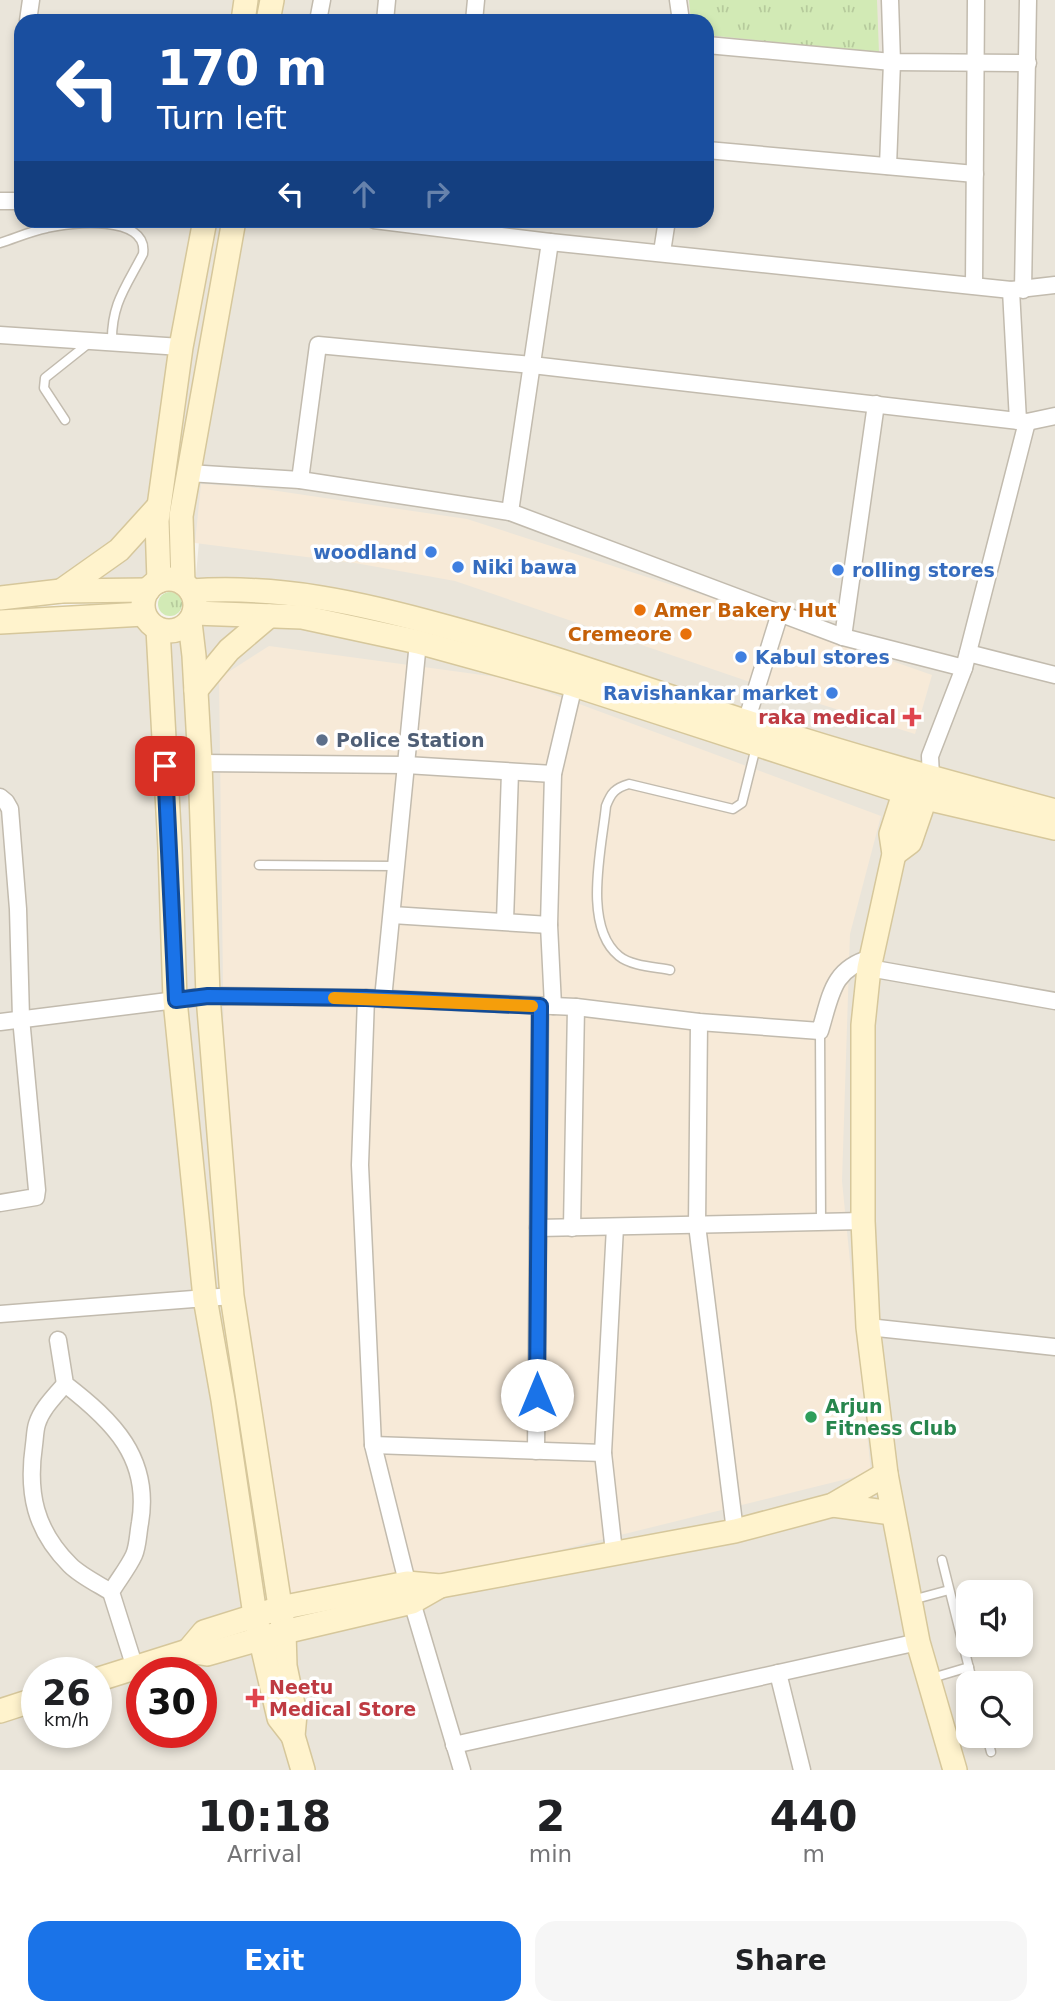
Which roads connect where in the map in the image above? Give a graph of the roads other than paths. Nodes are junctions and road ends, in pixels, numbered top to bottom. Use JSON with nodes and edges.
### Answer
{"nodes":[{"id":1,"x":890,"y":0,"type":"edge"},
{"id":2,"x":976,"y":0,"type":"edge"},
{"id":3,"x":1028,"y":0,"type":"edge"},
{"id":4,"x":714,"y":46,"type":"edge"},
{"id":5,"x":892,"y":62,"type":"junction"},
{"id":6,"x":976,"y":62,"type":"junction"},
{"id":7,"x":1028,"y":63,"type":"junction"},
{"id":8,"x":714,"y":151,"type":"edge"},
{"id":9,"x":888,"y":166,"type":"junction"},
{"id":10,"x":975,"y":174,"type":"junction"},
{"id":11,"x":47,"y":228,"type":"edge"},
{"id":12,"x":124,"y":228,"type":"edge"},
{"id":13,"x":203,"y":228,"type":"edge"},
{"id":14,"x":233,"y":228,"type":"edge"},
{"id":15,"x":471,"y":228,"type":"edge"},
{"id":16,"x":666,"y":228,"type":"edge"},
{"id":17,"x":550,"y":242,"type":"junction"},
{"id":18,"x":0,"y":243,"type":"edge"},
{"id":19,"x":662,"y":252,"type":"junction"},
{"id":20,"x":974,"y":285,"type":"junction"},
{"id":21,"x":1055,"y":285,"type":"edge"},
{"id":22,"x":1017,"y":290,"type":"junction"},
{"id":23,"x":0,"y":335,"type":"edge"},
{"id":24,"x":91,"y":341,"type":"junction"},
{"id":25,"x":112,"y":343,"type":"junction"},
{"id":26,"x":181,"y":347,"type":"junction"},
{"id":27,"x":532,"y":365,"type":"junction"},
{"id":28,"x":876,"y":404,"type":"junction"},
{"id":29,"x":1055,"y":416,"type":"edge"},
{"id":30,"x":65,"y":420,"type":"dead end"},
{"id":31,"x":1023,"y":422,"type":"junction"},
{"id":32,"x":188,"y":473,"type":"junction"},
{"id":33,"x":300,"y":480,"type":"junction"},
{"id":34,"x":159,"y":507,"type":"junction"},
{"id":35,"x":510,"y":512,"type":"junction"},
{"id":36,"x":153,"y":585,"type":"junction"},
{"id":37,"x":61,"y":591,"type":"junction"},
{"id":38,"x":0,"y":598,"type":"edge"},
{"id":39,"x":189,"y":602,"type":"junction"},
{"id":40,"x":780,"y":613,"type":"junction"},
{"id":41,"x":270,"y":616,"type":"junction"},
{"id":42,"x":151,"y":621,"type":"junction"},
{"id":43,"x":0,"y":622,"type":"edge"},
{"id":44,"x":843,"y":637,"type":"junction"},
{"id":45,"x":418,"y":642,"type":"junction"},
{"id":46,"x":966,"y":661,"type":"junction"},
{"id":47,"x":1055,"y":675,"type":"edge"},
{"id":48,"x":574,"y":685,"type":"junction"},
{"id":49,"x":196,"y":690,"type":"junction"},
{"id":50,"x":746,"y":722,"type":"junction"},
{"id":51,"x":757,"y":745,"type":"junction"},
{"id":52,"x":200,"y":763,"type":"junction"},
{"id":53,"x":406,"y":765,"type":"junction"},
{"id":54,"x":510,"y":772,"type":"junction"},
{"id":55,"x":552,"y":774,"type":"junction"},
{"id":56,"x":920,"y":779,"type":"junction"},
{"id":57,"x":0,"y":797,"type":"edge"},
{"id":58,"x":1055,"y":811,"type":"edge"},
{"id":59,"x":1055,"y":828,"type":"edge"},
{"id":60,"x":259,"y":865,"type":"dead end"},
{"id":61,"x":394,"y":866,"type":"junction"},
{"id":62,"x":18,"y":909,"type":"junction"},
{"id":63,"x":0,"y":912,"type":"edge"},
{"id":64,"x":392,"y":915,"type":"junction"},
{"id":65,"x":505,"y":921,"type":"junction"},
{"id":66,"x":549,"y":925,"type":"junction"},
{"id":67,"x":870,"y":963,"type":"junction"},
{"id":68,"x":670,"y":970,"type":"dead end"},
{"id":69,"x":208,"y":996,"type":"junction"},
{"id":70,"x":366,"y":998,"type":"junction"},
{"id":71,"x":383,"y":999,"type":"junction"},
{"id":72,"x":176,"y":1000,"type":"junction"},
{"id":73,"x":1055,"y":1000,"type":"edge"},
{"id":74,"x":547,"y":1006,"type":"junction"},
{"id":75,"x":576,"y":1007,"type":"junction"},
{"id":76,"x":21,"y":1018,"type":"junction"},
{"id":77,"x":0,"y":1022,"type":"edge"},
{"id":78,"x":699,"y":1022,"type":"junction"},
{"id":79,"x":820,"y":1031,"type":"junction"},
{"id":80,"x":0,"y":1203,"type":"edge"},
{"id":81,"x":863,"y":1221,"type":"junction"},
{"id":82,"x":821,"y":1223,"type":"junction"},
{"id":83,"x":697,"y":1225,"type":"junction"},
{"id":84,"x":615,"y":1227,"type":"junction"},
{"id":85,"x":538,"y":1228,"type":"junction"},
{"id":86,"x":572,"y":1228,"type":"junction"},
{"id":87,"x":232,"y":1296,"type":"junction"},
{"id":88,"x":205,"y":1298,"type":"junction"},
{"id":89,"x":0,"y":1314,"type":"edge"},
{"id":90,"x":868,"y":1327,"type":"junction"},
{"id":91,"x":58,"y":1340,"type":"dead end"},
{"id":92,"x":1055,"y":1347,"type":"edge"},
{"id":93,"x":65,"y":1384,"type":"junction"},
{"id":94,"x":373,"y":1445,"type":"junction"},
{"id":95,"x":536,"y":1451,"type":"junction"},
{"id":96,"x":603,"y":1453,"type":"junction"},
{"id":97,"x":886,"y":1474,"type":"junction"},
{"id":98,"x":833,"y":1505,"type":"junction"},
{"id":99,"x":892,"y":1513,"type":"junction"},
{"id":100,"x":735,"y":1531,"type":"junction"},
{"id":101,"x":614,"y":1552,"type":"junction"},
{"id":102,"x":942,"y":1560,"type":"dead end"},
{"id":103,"x":949,"y":1590,"type":"junction"},
{"id":104,"x":111,"y":1592,"type":"junction"},
{"id":105,"x":409,"y":1592,"type":"junction"},
{"id":106,"x":910,"y":1600,"type":"junction"},
{"id":107,"x":280,"y":1608,"type":"junction"},
{"id":108,"x":255,"y":1615,"type":"junction"},
{"id":109,"x":284,"y":1632,"type":"junction"},
{"id":110,"x":261,"y":1639,"type":"junction"},
{"id":111,"x":918,"y":1642,"type":"junction"},
{"id":112,"x":188,"y":1651,"type":"junction"},
{"id":113,"x":132,"y":1657,"type":"edge"},
{"id":114,"x":169,"y":1657,"type":"edge"},
{"id":115,"x":969,"y":1667,"type":"junction"},
{"id":116,"x":970,"y":1671,"type":"edge"},
{"id":117,"x":778,"y":1673,"type":"junction"},
{"id":118,"x":929,"y":1679,"type":"junction"},
{"id":119,"x":21,"y":1704,"type":"edge"},
{"id":120,"x":0,"y":1711,"type":"edge"},
{"id":121,"x":293,"y":1736,"type":"junction"},
{"id":122,"x":454,"y":1745,"type":"junction"},
{"id":123,"x":991,"y":1748,"type":"edge"},
{"id":124,"x":992,"y":1752,"type":"dead end"},
{"id":125,"x":303,"y":1770,"type":"edge"},
{"id":126,"x":462,"y":1770,"type":"edge"},
{"id":127,"x":802,"y":1770,"type":"edge"},
{"id":128,"x":955,"y":1770,"type":"edge"}],
"edges":[{"from":1,"to":5,"type":"street"},
{"from":2,"to":6,"type":"street"},
{"from":3,"to":7,"type":"street"},
{"from":4,"to":5,"type":"street"},
{"from":5,"to":6,"type":"street"},
{"from":5,"to":9,"type":"street"},
{"from":6,"to":7,"type":"street"},
{"from":6,"to":10,"type":"street"},
{"from":7,"to":22,"type":"street"},
{"from":8,"to":9,"type":"street"},
{"from":9,"to":10,"type":"street"},
{"from":10,"to":20,"type":"street"},
{"from":11,"to":18,"type":"lane"},
{"from":12,"to":25,"type":"lane"},
{"from":13,"to":26,"type":"street"},
{"from":14,"to":32,"type":"street"},
{"from":15,"to":17,"type":"street"},
{"from":16,"to":19,"type":"street"},
{"from":17,"to":19,"type":"street"},
{"from":17,"to":27,"type":"street"},
{"from":19,"to":20,"type":"street"},
{"from":20,"to":22,"type":"street"},
{"from":21,"to":22,"type":"street"},
{"from":22,"to":31,"type":"street"},
{"from":23,"to":24,"type":"street"},
{"from":24,"to":25,"type":"street"},
{"from":24,"to":30,"type":"lane"},
{"from":25,"to":26,"type":"street"},
{"from":26,"to":34,"type":"street"},
{"from":27,"to":28,"type":"street"},
{"from":27,"to":33,"type":"street"},
{"from":27,"to":35,"type":"street"},
{"from":28,"to":31,"type":"street"},
{"from":28,"to":44,"type":"street"},
{"from":29,"to":31,"type":"street"},
{"from":31,"to":46,"type":"street"},
{"from":32,"to":33,"type":"street"},
{"from":32,"to":39,"type":"street"},
{"from":33,"to":35,"type":"street"},
{"from":34,"to":36,"type":"street"},
{"from":34,"to":37,"type":"street"},
{"from":35,"to":40,"type":"street"},
{"from":36,"to":37,"type":"street"},
{"from":36,"to":39,"type":"street"},
{"from":36,"to":42,"type":"street"},
{"from":37,"to":38,"type":"street"},
{"from":39,"to":41,"type":"street"},
{"from":39,"to":42,"type":"street"},
{"from":39,"to":49,"type":"street"},
{"from":39,"to":50,"type":"street"},
{"from":40,"to":44,"type":"street"},
{"from":40,"to":50,"type":"street"},
{"from":41,"to":45,"type":"street"},
{"from":41,"to":49,"type":"street"},
{"from":42,"to":43,"type":"street"},
{"from":42,"to":72,"type":"street"},
{"from":44,"to":46,"type":"street"},
{"from":45,"to":48,"type":"street"},
{"from":45,"to":53,"type":"street"},
{"from":46,"to":47,"type":"street"},
{"from":46,"to":56,"type":"street"},
{"from":48,"to":51,"type":"street"},
{"from":48,"to":55,"type":"street"},
{"from":49,"to":52,"type":"street"},
{"from":50,"to":56,"type":"street"},
{"from":51,"to":56,"type":"street"},
{"from":51,"to":68,"type":"lane"},
{"from":52,"to":53,"type":"street"},
{"from":52,"to":69,"type":"street"},
{"from":53,"to":54,"type":"street"},
{"from":53,"to":61,"type":"street"},
{"from":54,"to":55,"type":"street"},
{"from":54,"to":65,"type":"street"},
{"from":55,"to":66,"type":"street"},
{"from":56,"to":58,"type":"street"},
{"from":56,"to":59,"type":"street"},
{"from":56,"to":67,"type":"street"},
{"from":57,"to":62,"type":"street"},
{"from":60,"to":61,"type":"lane"},
{"from":61,"to":64,"type":"street"},
{"from":62,"to":63,"type":"street"},
{"from":62,"to":76,"type":"street"},
{"from":64,"to":65,"type":"street"},
{"from":64,"to":71,"type":"street"},
{"from":65,"to":66,"type":"street"},
{"from":66,"to":74,"type":"street"},
{"from":67,"to":73,"type":"street"},
{"from":67,"to":79,"type":"street"},
{"from":67,"to":81,"type":"street"},
{"from":69,"to":70,"type":"street"},
{"from":69,"to":72,"type":"street"},
{"from":69,"to":87,"type":"street"},
{"from":70,"to":71,"type":"street"},
{"from":70,"to":94,"type":"street"},
{"from":71,"to":74,"type":"street"},
{"from":72,"to":76,"type":"street"},
{"from":72,"to":88,"type":"street"},
{"from":74,"to":75,"type":"street"},
{"from":74,"to":85,"type":"street"},
{"from":75,"to":78,"type":"street"},
{"from":75,"to":86,"type":"street"},
{"from":76,"to":77,"type":"street"},
{"from":76,"to":80,"type":"street"},
{"from":78,"to":79,"type":"street"},
{"from":78,"to":83,"type":"street"},
{"from":79,"to":82,"type":"lane"},
{"from":81,"to":82,"type":"street"},
{"from":81,"to":90,"type":"street"},
{"from":82,"to":83,"type":"street"},
{"from":83,"to":84,"type":"street"},
{"from":83,"to":100,"type":"street"},
{"from":84,"to":86,"type":"street"},
{"from":84,"to":96,"type":"street"},
{"from":85,"to":86,"type":"street"},
{"from":85,"to":95,"type":"street"},
{"from":87,"to":88,"type":"street"},
{"from":87,"to":107,"type":"street"},
{"from":88,"to":89,"type":"street"},
{"from":88,"to":108,"type":"street"},
{"from":90,"to":92,"type":"street"},
{"from":90,"to":97,"type":"street"},
{"from":91,"to":93,"type":"street"},
{"from":93,"to":104,"type":"street"},
{"from":93,"to":104,"type":"street"},
{"from":94,"to":95,"type":"street"},
{"from":94,"to":105,"type":"street"},
{"from":95,"to":96,"type":"street"},
{"from":96,"to":101,"type":"street"},
{"from":97,"to":98,"type":"street"},
{"from":97,"to":99,"type":"street"},
{"from":98,"to":99,"type":"street"},
{"from":98,"to":100,"type":"street"},
{"from":99,"to":106,"type":"street"},
{"from":100,"to":101,"type":"street"},
{"from":101,"to":105,"type":"street"},
{"from":102,"to":103,"type":"lane"},
{"from":103,"to":106,"type":"lane"},
{"from":103,"to":115,"type":"lane"},
{"from":104,"to":113,"type":"street"},
{"from":105,"to":107,"type":"street"},
{"from":105,"to":109,"type":"street"},
{"from":105,"to":122,"type":"street"},
{"from":106,"to":111,"type":"street"},
{"from":107,"to":108,"type":"street"},
{"from":107,"to":109,"type":"street"},
{"from":108,"to":110,"type":"street"},
{"from":108,"to":112,"type":"street"},
{"from":109,"to":110,"type":"street"},
{"from":109,"to":121,"type":"street"},
{"from":110,"to":112,"type":"street"},
{"from":110,"to":121,"type":"street"},
{"from":111,"to":117,"type":"street"},
{"from":111,"to":118,"type":"street"},
{"from":112,"to":114,"type":"street"},
{"from":115,"to":116,"type":"lane"},
{"from":115,"to":118,"type":"lane"},
{"from":117,"to":122,"type":"street"},
{"from":117,"to":127,"type":"street"},
{"from":118,"to":128,"type":"street"},
{"from":119,"to":120,"type":"street"},
{"from":121,"to":125,"type":"street"},
{"from":122,"to":126,"type":"street"},
{"from":123,"to":124,"type":"lane"}]}
